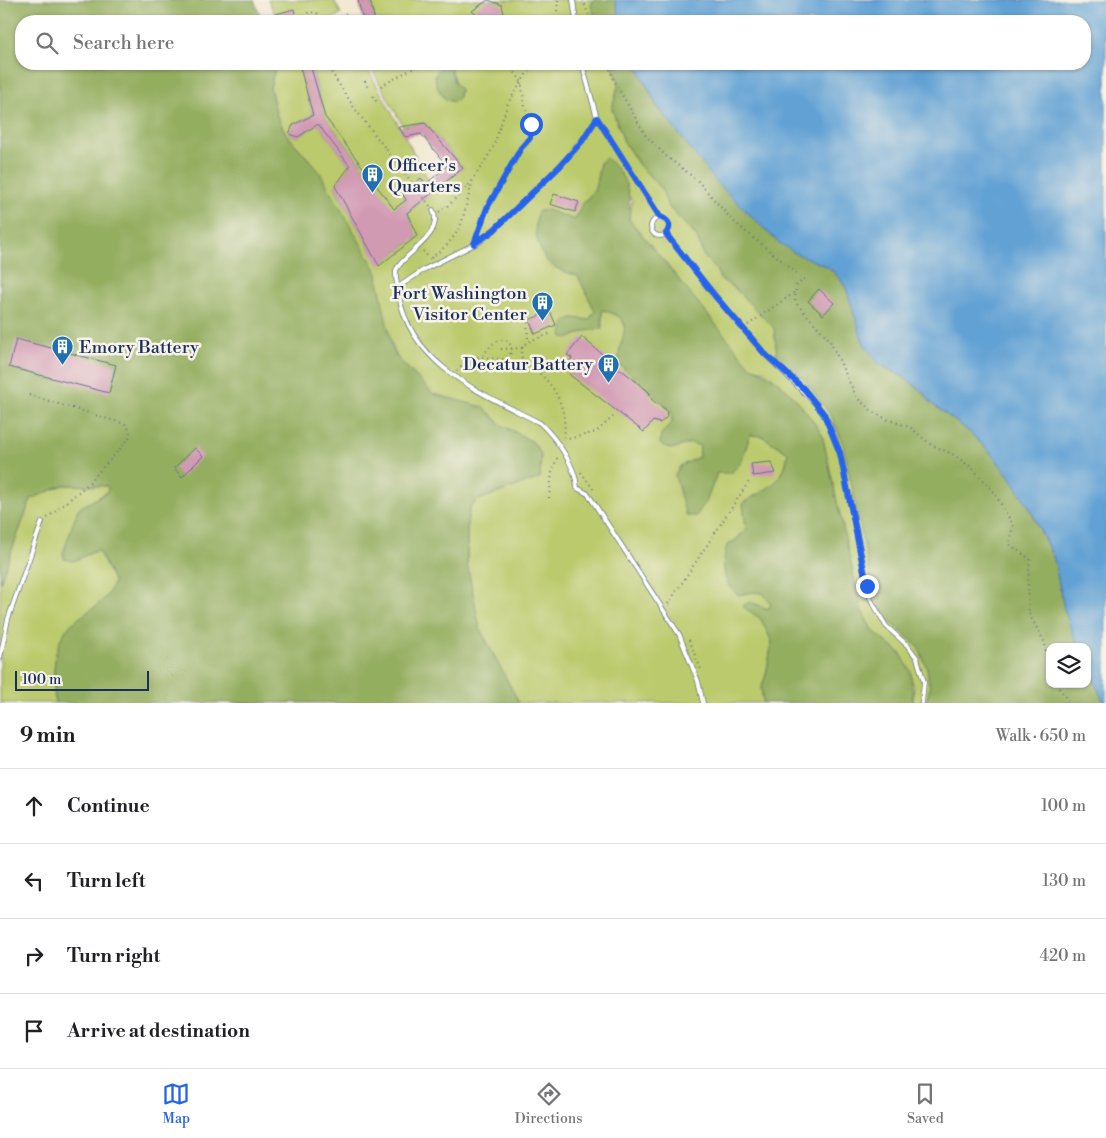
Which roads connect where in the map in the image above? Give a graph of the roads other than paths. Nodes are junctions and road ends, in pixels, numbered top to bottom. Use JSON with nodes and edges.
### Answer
{"nodes":[{"id":1,"x":573,"y":0,"type":"edge"},
{"id":2,"x":575,"y":15,"type":"edge"},
{"id":3,"x":584,"y":70,"type":"edge"},
{"id":4,"x":597,"y":118,"type":"junction"},
{"id":5,"x":434,"y":212,"type":"road end"},
{"id":6,"x":660,"y":217,"type":"junction"},
{"id":7,"x":666,"y":234,"type":"junction"},
{"id":8,"x":398,"y":287,"type":"junction"},
{"id":9,"x":42,"y":522,"type":"road end"},
{"id":10,"x":0,"y":658,"type":"edge"},
{"id":11,"x":703,"y":703,"type":"edge"},
{"id":12,"x":922,"y":703,"type":"edge"}],
"edges":[{"from":1,"to":2,"type":"lane"},
{"from":3,"to":4,"type":"lane"},
{"from":4,"to":6,"type":"lane"},
{"from":4,"to":8,"type":"lane"},
{"from":5,"to":8,"type":"lane"},
{"from":6,"to":7,"type":"lane"},
{"from":6,"to":7,"type":"lane"},
{"from":7,"to":12,"type":"lane"},
{"from":8,"to":11,"type":"lane"},
{"from":9,"to":10,"type":"lane"}]}
